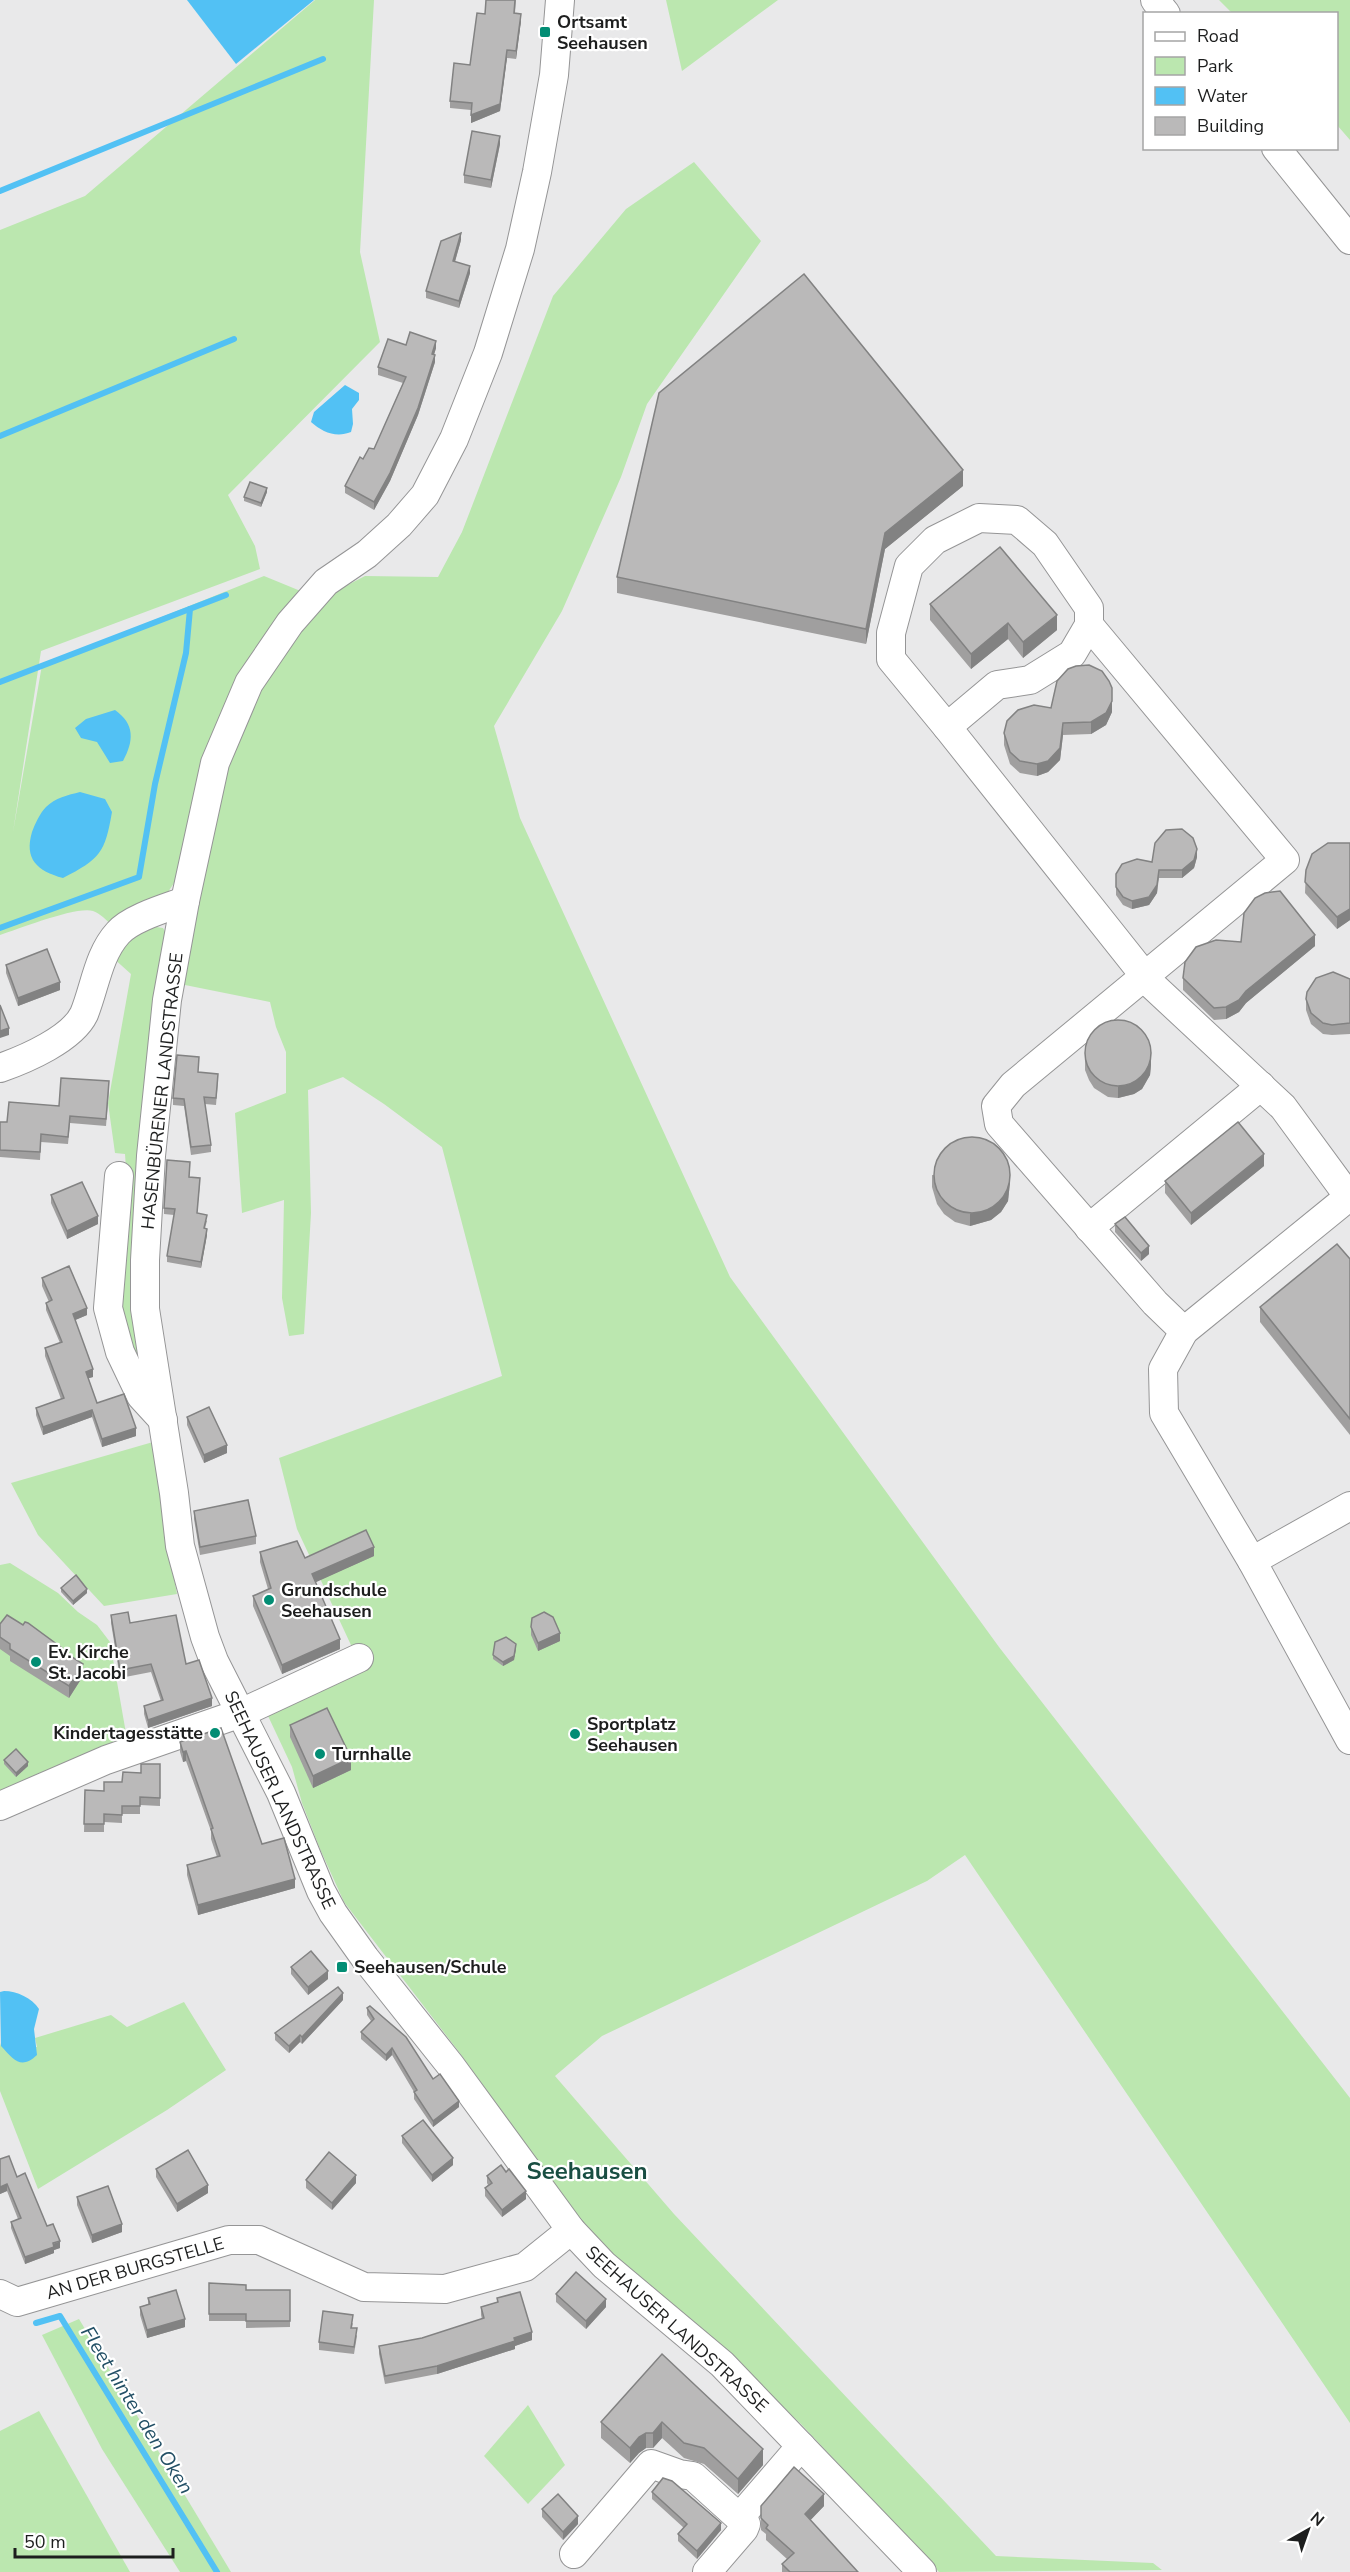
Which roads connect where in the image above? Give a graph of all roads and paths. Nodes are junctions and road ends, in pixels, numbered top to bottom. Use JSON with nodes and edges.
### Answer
{"nodes":[{"id":1,"x":560,"y":0,"type":"edge"},
{"id":2,"x":1155,"y":0,"type":"edge"},
{"id":3,"x":1164,"y":12,"type":"edge"},
{"id":4,"x":1278,"y":150,"type":"edge"},
{"id":5,"x":1350,"y":240,"type":"edge"},
{"id":6,"x":1089,"y":625,"type":"junction"},
{"id":7,"x":947,"y":727,"type":"junction"},
{"id":8,"x":184,"y":902,"type":"junction"},
{"id":9,"x":1145,"y":977,"type":"junction"},
{"id":10,"x":0,"y":1068,"type":"edge"},
{"id":11,"x":1261,"y":1086,"type":"junction"},
{"id":12,"x":119,"y":1176,"type":"dead end"},
{"id":13,"x":1350,"y":1197,"type":"edge"},
{"id":14,"x":1089,"y":1228,"type":"junction"},
{"id":15,"x":1184,"y":1331,"type":"junction"},
{"id":16,"x":164,"y":1420,"type":"junction"},
{"id":17,"x":174,"y":1493,"type":"joint"},
{"id":18,"x":1350,"y":1506,"type":"edge"},
{"id":19,"x":1252,"y":1562,"type":"junction"},
{"id":20,"x":359,"y":1658,"type":"dead end"},
{"id":21,"x":241,"y":1713,"type":"junction"},
{"id":22,"x":1350,"y":1740,"type":"edge"},
{"id":23,"x":0,"y":1806,"type":"edge"},
{"id":24,"x":571,"y":2230,"type":"junction"},
{"id":25,"x":0,"y":2294,"type":"edge"},
{"id":26,"x":801,"y":2446,"type":"junction"},
{"id":27,"x":739,"y":2518,"type":"junction"},
{"id":28,"x":574,"y":2554,"type":"dead end"},
{"id":29,"x":707,"y":2572,"type":"edge"},
{"id":30,"x":922,"y":2572,"type":"edge"}],
"edges":[{"from":1,"to":8,"type":"street","name":"HASENBÜRENER LANDSTRASSE"},
{"from":2,"to":3,"type":"street"},
{"from":4,"to":5,"type":"street"},
{"from":6,"to":7,"type":"street"},
{"from":6,"to":7,"type":"street"},
{"from":6,"to":9,"type":"street"},
{"from":7,"to":9,"type":"street"},
{"from":8,"to":10,"type":"street"},
{"from":8,"to":16,"type":"street","name":"HASENBÜRENER LANDSTRASSE"},
{"from":9,"to":11,"type":"street"},
{"from":9,"to":14,"type":"street"},
{"from":11,"to":13,"type":"street"},
{"from":11,"to":14,"type":"street"},
{"from":12,"to":16,"type":"street"},
{"from":13,"to":15,"type":"street"},
{"from":14,"to":15,"type":"street"},
{"from":15,"to":19,"type":"street"},
{"from":16,"to":17,"type":"street","name":"HASENBÜRENER LANDSTRASSE"},
{"from":17,"to":21,"type":"street","name":"SEEHAUSER LANDSTRASSE"},
{"from":18,"to":19,"type":"street"},
{"from":19,"to":22,"type":"street"},
{"from":20,"to":21,"type":"street"},
{"from":21,"to":23,"type":"street"},
{"from":21,"to":24,"type":"street","name":"SEEHAUSER LANDSTRASSE"},
{"from":24,"to":25,"type":"street","name":"AN DER BURGSTELLE"},
{"from":24,"to":26,"type":"street","name":"SEEHAUSER LANDSTRASSE"},
{"from":26,"to":27,"type":"street"},
{"from":26,"to":30,"type":"street","name":"SEEHAUSER LANDSTRASSE"},
{"from":27,"to":28,"type":"street"},
{"from":27,"to":29,"type":"street"}]}
